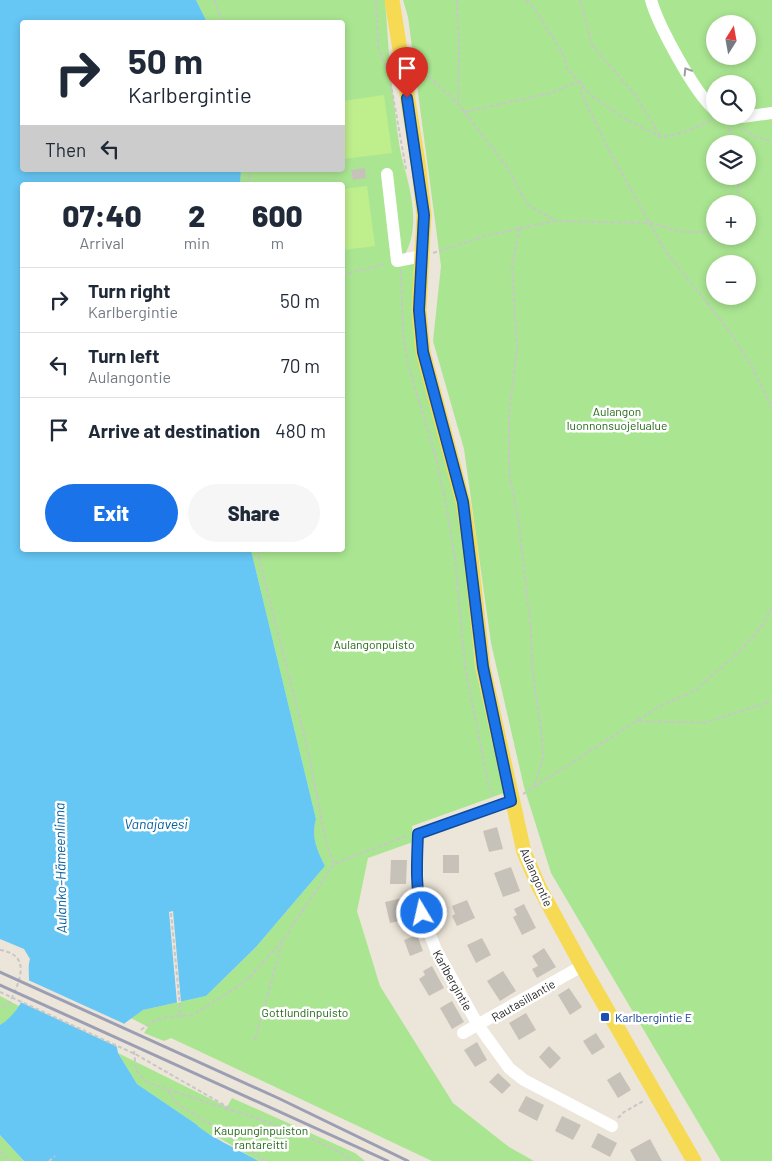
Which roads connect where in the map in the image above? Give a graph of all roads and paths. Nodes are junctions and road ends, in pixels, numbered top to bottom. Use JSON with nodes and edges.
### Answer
{"nodes":[{"id":1,"x":214,"y":0,"type":"edge"},
{"id":2,"x":392,"y":0,"type":"edge"},
{"id":3,"x":457,"y":0,"type":"edge"},
{"id":4,"x":526,"y":0,"type":"edge"},
{"id":5,"x":580,"y":0,"type":"edge"},
{"id":6,"x":650,"y":0,"type":"edge"},
{"id":7,"x":222,"y":20,"type":"edge"},
{"id":8,"x":414,"y":63,"type":"dead end"},
{"id":9,"x":579,"y":81,"type":"junction"},
{"id":10,"x":583,"y":85,"type":"junction"},
{"id":11,"x":706,"y":101,"type":"edge"},
{"id":12,"x":458,"y":104,"type":"junction"},
{"id":13,"x":464,"y":112,"type":"junction"},
{"id":14,"x":772,"y":113,"type":"edge"},
{"id":15,"x":756,"y":115,"type":"edge"},
{"id":16,"x":706,"y":124,"type":"edge"},
{"id":17,"x":741,"y":127,"type":"dead end"},
{"id":18,"x":661,"y":137,"type":"junction"},
{"id":19,"x":772,"y":141,"type":"edge"},
{"id":20,"x":387,"y":174,"type":"dead end"},
{"id":21,"x":555,"y":221,"type":"junction"},
{"id":22,"x":651,"y":223,"type":"junction"},
{"id":23,"x":520,"y":228,"type":"junction"},
{"id":24,"x":706,"y":232,"type":"edge"},
{"id":25,"x":422,"y":256,"type":"junction"},
{"id":26,"x":397,"y":261,"type":"junction"},
{"id":27,"x":345,"y":274,"type":"edge"},
{"id":28,"x":772,"y":408,"type":"edge"},
{"id":29,"x":258,"y":552,"type":"edge"},
{"id":30,"x":772,"y":608,"type":"edge"},
{"id":31,"x":772,"y":701,"type":"edge"},
{"id":32,"x":636,"y":722,"type":"junction"},
{"id":33,"x":534,"y":787,"type":"junction"},
{"id":34,"x":511,"y":801,"type":"junction"},
{"id":35,"x":418,"y":834,"type":"junction"},
{"id":36,"x":334,"y":864,"type":"junction"},
{"id":37,"x":171,"y":914,"type":"dead end"},
{"id":38,"x":283,"y":940,"type":"junction"},
{"id":39,"x":0,"y":950,"type":"edge"},
{"id":40,"x":582,"y":966,"type":"junction"},
{"id":41,"x":0,"y":992,"type":"edge"},
{"id":42,"x":0,"y":1008,"type":"edge"},
{"id":43,"x":181,"y":1018,"type":"junction"},
{"id":44,"x":478,"y":1025,"type":"junction"},
{"id":45,"x":141,"y":1030,"type":"dead end"},
{"id":46,"x":463,"y":1033,"type":"dead end"},
{"id":47,"x":255,"y":1040,"type":"dead end"},
{"id":48,"x":134,"y":1051,"type":"dead end"},
{"id":49,"x":168,"y":1091,"type":"junction"},
{"id":50,"x":641,"y":1103,"type":"dead end"},
{"id":51,"x":238,"y":1112,"type":"junction"},
{"id":52,"x":615,"y":1122,"type":"joint"},
{"id":53,"x":0,"y":1151,"type":"edge"},
{"id":54,"x":55,"y":1156,"type":"dead end"},
{"id":55,"x":348,"y":1160,"type":"edge"},
{"id":56,"x":10,"y":1161,"type":"edge"},
{"id":57,"x":49,"y":1161,"type":"edge"},
{"id":58,"x":266,"y":1161,"type":"edge"},
{"id":59,"x":353,"y":1161,"type":"edge"},
{"id":60,"x":694,"y":1161,"type":"edge"}],
"edges":[{"from":1,"to":7,"type":"path"},
{"from":2,"to":25,"type":"main road","name":"Aulangontie"},
{"from":3,"to":12,"type":"path"},
{"from":4,"to":9,"type":"path"},
{"from":5,"to":18,"type":"path"},
{"from":11,"to":6,"type":"street","one_way":true},
{"from":8,"to":12,"type":"path"},
{"from":9,"to":10,"type":"path"},
{"from":9,"to":13,"type":"path"},
{"from":10,"to":18,"type":"path"},
{"from":10,"to":22,"type":"path"},
{"from":12,"to":13,"type":"path"},
{"from":13,"to":21,"type":"path"},
{"from":14,"to":15,"type":"street"},
{"from":16,"to":18,"type":"path"},
{"from":17,"to":19,"type":"path"},
{"from":20,"to":26,"type":"street"},
{"from":21,"to":22,"type":"path"},
{"from":21,"to":23,"type":"path"},
{"from":22,"to":24,"type":"path"},
{"from":22,"to":28,"type":"path"},
{"from":23,"to":25,"type":"path"},
{"from":23,"to":33,"type":"path"},
{"from":25,"to":26,"type":"street"},
{"from":25,"to":34,"type":"main road","name":"Aulangontie"},
{"from":26,"to":27,"type":"path"},
{"from":29,"to":36,"type":"path"},
{"from":30,"to":32,"type":"path"},
{"from":31,"to":32,"type":"path"},
{"from":32,"to":33,"type":"path"},
{"from":33,"to":34,"type":"path"},
{"from":34,"to":35,"type":"street"},
{"from":34,"to":40,"type":"main road","name":"Aulangontie"},
{"from":35,"to":36,"type":"path"},
{"from":35,"to":44,"type":"street","name":"Karlbergintie"},
{"from":36,"to":38,"type":"path"},
{"from":37,"to":43,"type":"path"},
{"from":38,"to":43,"type":"path"},
{"from":38,"to":47,"type":"path"},
{"from":39,"to":42,"type":"path"},
{"from":40,"to":44,"type":"street","name":"Rautasillantie"},
{"from":40,"to":60,"type":"main road","name":"Aulangontie"},
{"from":41,"to":51,"type":"path"},
{"from":43,"to":45,"type":"path"},
{"from":44,"to":46,"type":"street","name":"Rautasillantie"},
{"from":44,"to":52,"type":"street","name":"Karlbergintie"},
{"from":48,"to":49,"type":"path"},
{"from":49,"to":51,"type":"path"},
{"from":49,"to":58,"type":"path"},
{"from":50,"to":52,"type":"path"},
{"from":51,"to":55,"type":"path"},
{"from":53,"to":56,"type":"path"},
{"from":54,"to":57,"type":"path"},
{"from":55,"to":59,"type":"path"}]}
